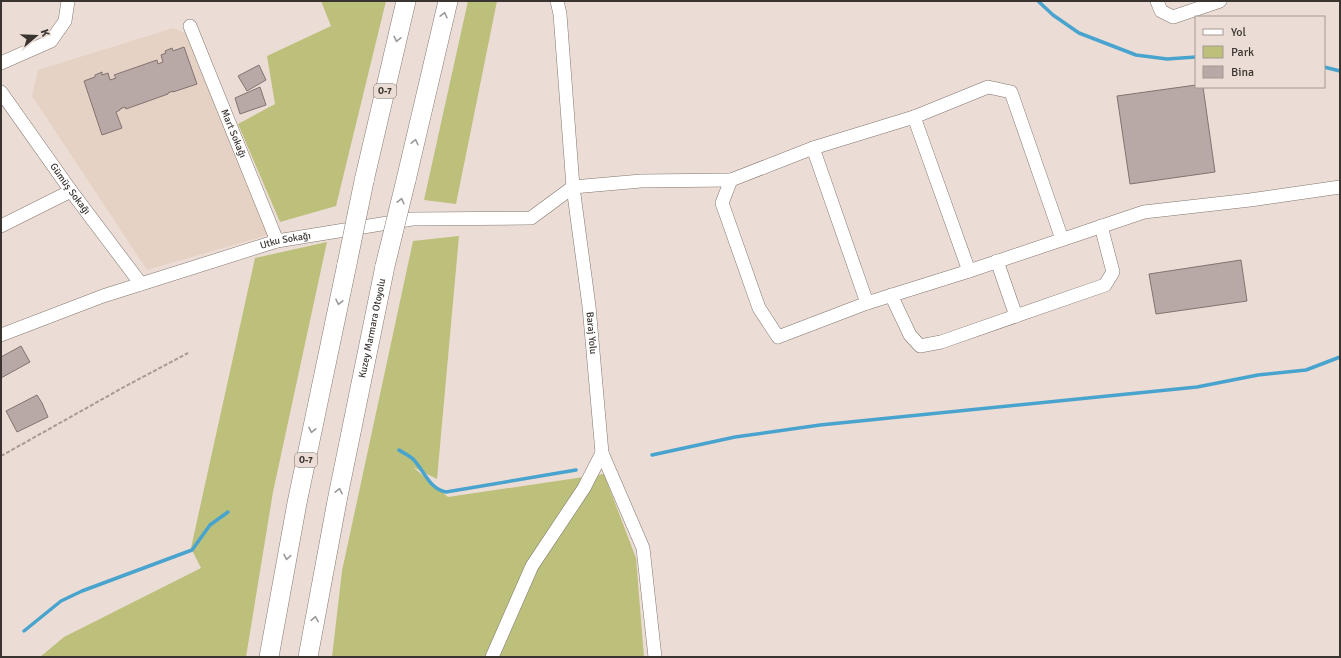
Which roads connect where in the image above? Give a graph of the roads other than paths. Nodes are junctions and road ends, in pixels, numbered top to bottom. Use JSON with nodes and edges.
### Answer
{"nodes":[{"id":1,"x":68,"y":1,"type":"edge"},
{"id":2,"x":406,"y":1,"type":"edge"},
{"id":3,"x":448,"y":1,"type":"edge"},
{"id":4,"x":557,"y":1,"type":"edge"},
{"id":5,"x":1157,"y":1,"type":"edge"},
{"id":6,"x":1220,"y":1,"type":"edge"},
{"id":7,"x":190,"y":26,"type":"dead end"},
{"id":8,"x":1,"y":63,"type":"edge"},
{"id":9,"x":1,"y":92,"type":"edge"},
{"id":10,"x":914,"y":117,"type":"junction"},
{"id":11,"x":813,"y":148,"type":"junction"},
{"id":12,"x":731,"y":180,"type":"junction"},
{"id":13,"x":573,"y":187,"type":"junction"},
{"id":14,"x":1340,"y":187,"type":"edge"},
{"id":15,"x":71,"y":191,"type":"junction"},
{"id":16,"x":1,"y":226,"type":"edge"},
{"id":17,"x":1101,"y":226,"type":"junction"},
{"id":18,"x":1062,"y":239,"type":"junction"},
{"id":19,"x":277,"y":241,"type":"junction"},
{"id":20,"x":997,"y":261,"type":"junction"},
{"id":21,"x":969,"y":271,"type":"junction"},
{"id":22,"x":141,"y":284,"type":"junction"},
{"id":23,"x":891,"y":295,"type":"junction"},
{"id":24,"x":867,"y":303,"type":"junction"},
{"id":25,"x":1016,"y":316,"type":"junction"},
{"id":26,"x":1,"y":335,"type":"edge"},
{"id":27,"x":602,"y":453,"type":"junction"},
{"id":28,"x":269,"y":657,"type":"edge"},
{"id":29,"x":308,"y":657,"type":"edge"},
{"id":30,"x":492,"y":657,"type":"edge"},
{"id":31,"x":655,"y":657,"type":"edge"}],
"edges":[{"from":1,"to":8,"type":"street"},
{"from":2,"to":28,"type":"highway","number":"O-7","one_way":true,"bridge":true},
{"from":29,"to":3,"type":"highway","name":"Kuzey Marmara Otoyolu","one_way":true,"bridge":true},
{"from":4,"to":13,"type":"street","name":"Baraj Yolu"},
{"from":5,"to":6,"type":"street"},
{"from":7,"to":19,"type":"street","name":"Mart Sokağı"},
{"from":9,"to":15,"type":"street","name":"Gümüş Sokağı"},
{"from":10,"to":11,"type":"street"},
{"from":10,"to":18,"type":"street"},
{"from":10,"to":21,"type":"street"},
{"from":11,"to":12,"type":"street"},
{"from":11,"to":24,"type":"street"},
{"from":12,"to":13,"type":"street"},
{"from":12,"to":24,"type":"street"},
{"from":13,"to":19,"type":"street","name":"Utku Sokağı"},
{"from":13,"to":27,"type":"street","name":"Baraj Yolu"},
{"from":14,"to":17,"type":"street"},
{"from":15,"to":16,"type":"street"},
{"from":15,"to":22,"type":"street","name":"Gümüş Sokağı"},
{"from":17,"to":18,"type":"street"},
{"from":17,"to":25,"type":"street"},
{"from":18,"to":20,"type":"street"},
{"from":19,"to":22,"type":"street","name":"Utku Sokağı"},
{"from":20,"to":21,"type":"street"},
{"from":20,"to":25,"type":"street"},
{"from":21,"to":23,"type":"street"},
{"from":22,"to":26,"type":"street","name":"Utku Sokağı"},
{"from":23,"to":24,"type":"street"},
{"from":23,"to":25,"type":"street"},
{"from":27,"to":30,"type":"street"},
{"from":27,"to":31,"type":"street","name":"Baraj Yolu"}]}
